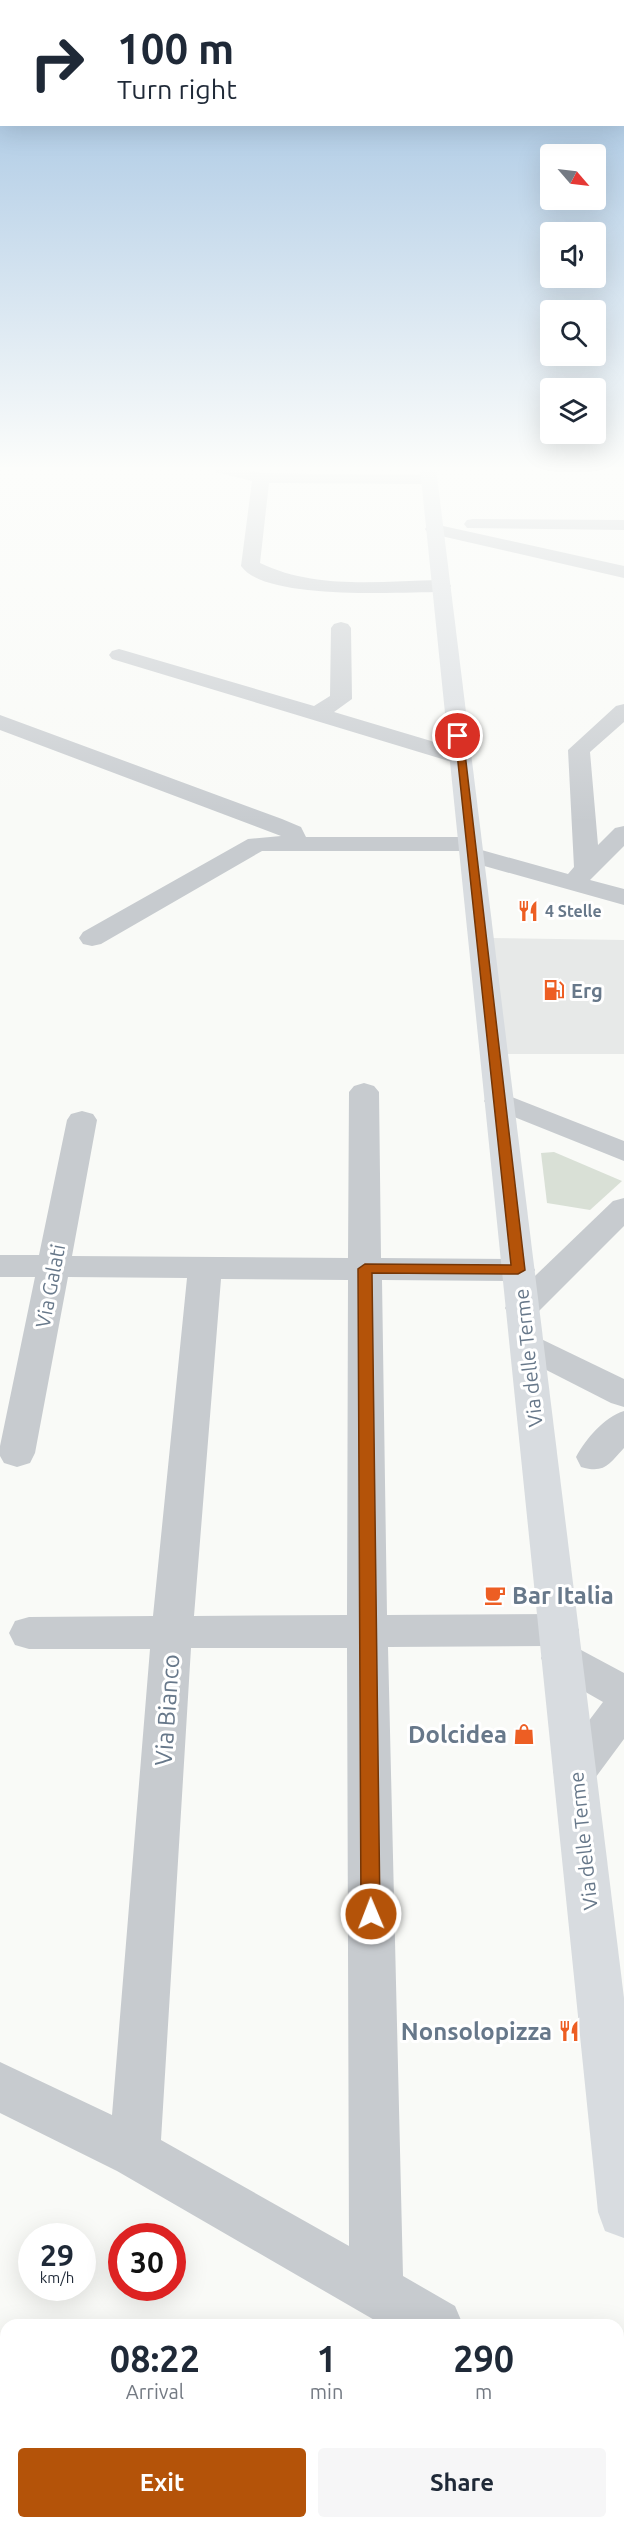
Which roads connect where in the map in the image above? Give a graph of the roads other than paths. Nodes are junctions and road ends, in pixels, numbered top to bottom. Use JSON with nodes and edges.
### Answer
{"nodes":[{"id":1,"x":441,"y":586,"type":"edge"},
{"id":2,"x":341,"y":628,"type":"dead end"},
{"id":3,"x":119,"y":655,"type":"dead end"},
{"id":4,"x":624,"y":711,"type":"edge"},
{"id":5,"x":316,"y":714,"type":"junction"},
{"id":6,"x":0,"y":722,"type":"edge"},
{"id":7,"x":460,"y":757,"type":"junction"},
{"id":8,"x":624,"y":833,"type":"edge"},
{"id":9,"x":296,"y":844,"type":"junction"},
{"id":10,"x":471,"y":849,"type":"junction"},
{"id":11,"x":580,"y":876,"type":"junction"},
{"id":12,"x":624,"y":897,"type":"edge"},
{"id":13,"x":92,"y":938,"type":"dead end"},
{"id":14,"x":364,"y":1092,"type":"dead end"},
{"id":15,"x":499,"y":1101,"type":"junction"},
{"id":16,"x":82,"y":1120,"type":"dead end"},
{"id":17,"x":624,"y":1152,"type":"edge"},
{"id":18,"x":624,"y":1208,"type":"edge"},
{"id":19,"x":0,"y":1266,"type":"edge"},
{"id":20,"x":54,"y":1266,"type":"junction"},
{"id":21,"x":205,"y":1267,"type":"junction"},
{"id":22,"x":365,"y":1269,"type":"junction"},
{"id":23,"x":518,"y":1270,"type":"junction"},
{"id":24,"x":522,"y":1308,"type":"junction"},
{"id":25,"x":527,"y":1346,"type":"junction"},
{"id":26,"x":624,"y":1394,"type":"edge"},
{"id":27,"x":624,"y":1424,"type":"edge"},
{"id":28,"x":18,"y":1453,"type":"dead end"},
{"id":29,"x":594,"y":1457,"type":"dead end"},
{"id":30,"x":367,"y":1631,"type":"junction"},
{"id":31,"x":172,"y":1632,"type":"junction"},
{"id":32,"x":29,"y":1633,"type":"dead end"},
{"id":33,"x":560,"y":1644,"type":"junction"},
{"id":34,"x":624,"y":1694,"type":"edge"},
{"id":35,"x":624,"y":1706,"type":"edge"},
{"id":36,"x":575,"y":1772,"type":"junction"},
{"id":37,"x":0,"y":2087,"type":"edge"},
{"id":38,"x":620,"y":2121,"type":"edge"},
{"id":39,"x":135,"y":2153,"type":"junction"},
{"id":40,"x":624,"y":2212,"type":"edge"},
{"id":41,"x":376,"y":2291,"type":"junction"},
{"id":42,"x":425,"y":2319,"type":"edge"}],
"edges":[{"from":1,"to":7,"type":"main road","name":"Via delle Terme"},
{"from":2,"to":5,"type":"street"},
{"from":3,"to":5,"type":"street"},
{"from":4,"to":11,"type":"street"},
{"from":5,"to":7,"type":"street"},
{"from":6,"to":9,"type":"street"},
{"from":7,"to":10,"type":"main road","name":"Via delle Terme"},
{"from":8,"to":11,"type":"street"},
{"from":9,"to":10,"type":"street"},
{"from":9,"to":13,"type":"street"},
{"from":10,"to":11,"type":"street"},
{"from":10,"to":15,"type":"main road","name":"Via delle Terme"},
{"from":11,"to":12,"type":"street"},
{"from":14,"to":22,"type":"street"},
{"from":15,"to":17,"type":"street"},
{"from":15,"to":23,"type":"main road","name":"Via delle Terme"},
{"from":16,"to":20,"type":"street","name":"Via Galati"},
{"from":18,"to":24,"type":"street"},
{"from":19,"to":20,"type":"street"},
{"from":20,"to":21,"type":"street"},
{"from":20,"to":28,"type":"street","name":"Via Galati"},
{"from":21,"to":22,"type":"street"},
{"from":21,"to":31,"type":"street","name":"Via Bianco"},
{"from":22,"to":23,"type":"street"},
{"from":22,"to":30,"type":"street"},
{"from":23,"to":24,"type":"main road","name":"Via delle Terme"},
{"from":24,"to":25,"type":"main road","name":"Via delle Terme"},
{"from":25,"to":26,"type":"street"},
{"from":25,"to":33,"type":"main road","name":"Via delle Terme"},
{"from":27,"to":29,"type":"street"},
{"from":30,"to":31,"type":"street"},
{"from":30,"to":33,"type":"street"},
{"from":30,"to":41,"type":"street"},
{"from":31,"to":32,"type":"street"},
{"from":31,"to":39,"type":"street","name":"Via Bianco"},
{"from":33,"to":34,"type":"street"},
{"from":33,"to":36,"type":"main road","name":"Via delle Terme"},
{"from":35,"to":36,"type":"street"},
{"from":36,"to":38,"type":"main road","name":"Via delle Terme"},
{"from":37,"to":39,"type":"street"},
{"from":38,"to":40,"type":"main road","name":"Via delle Terme"},
{"from":39,"to":41,"type":"street"},
{"from":41,"to":42,"type":"street"}]}
